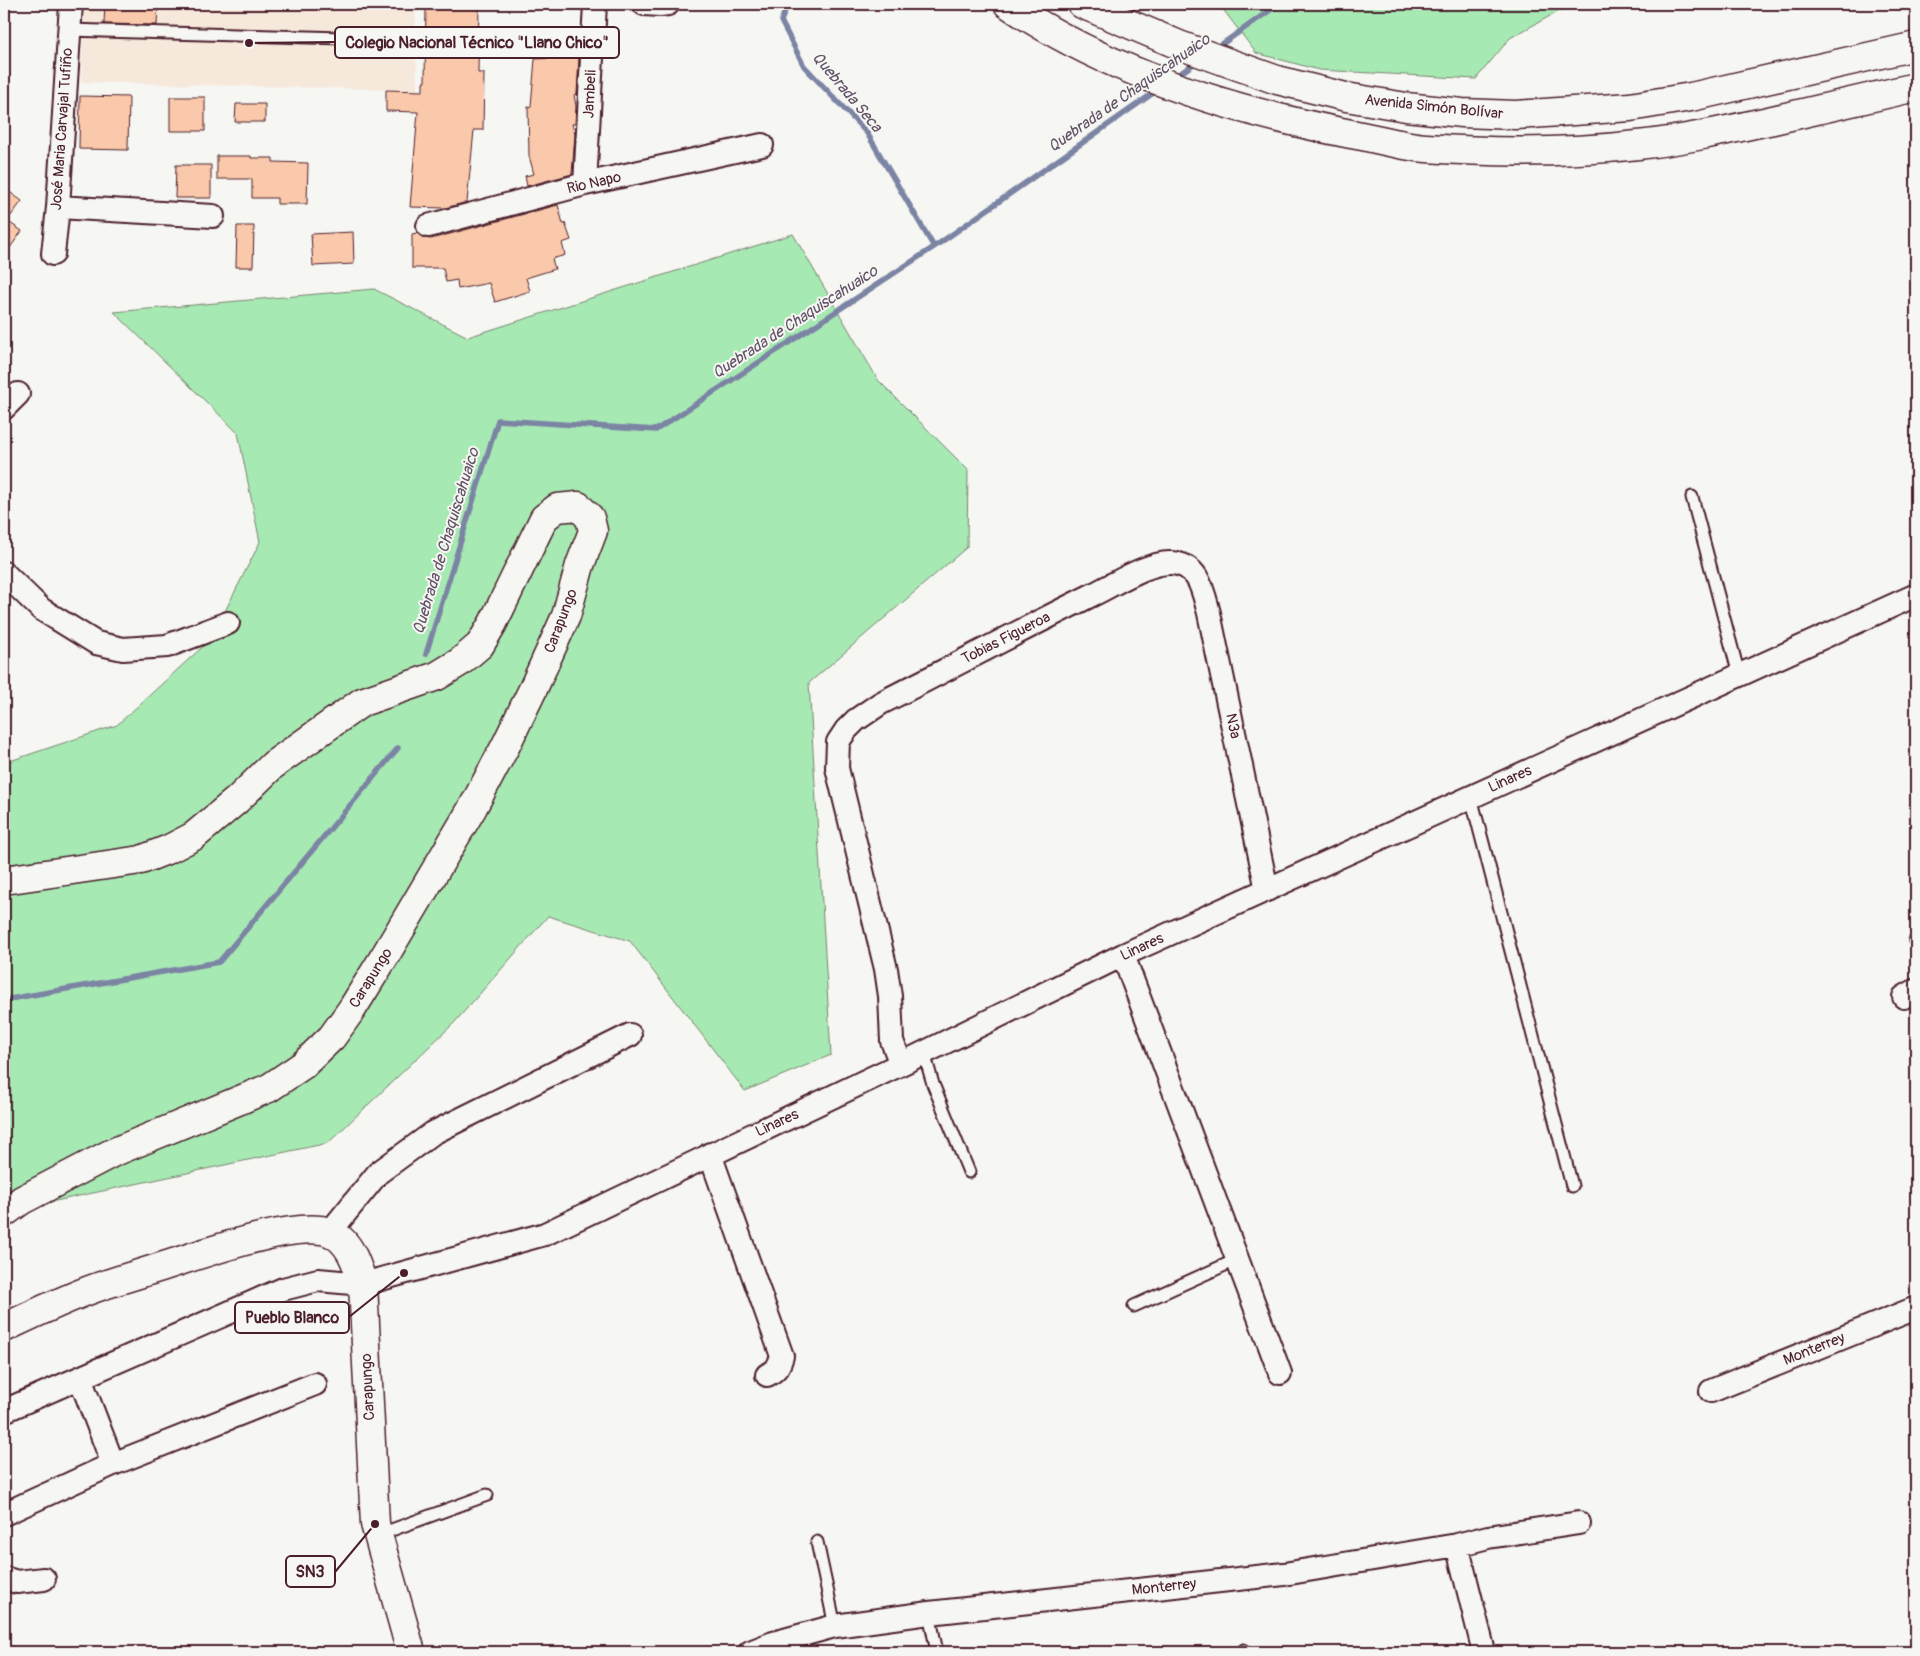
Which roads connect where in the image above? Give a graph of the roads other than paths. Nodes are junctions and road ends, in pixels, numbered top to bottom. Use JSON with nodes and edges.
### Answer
{"nodes":[{"id":1,"x":71,"y":4,"type":"edge"},
{"id":2,"x":595,"y":4,"type":"edge"},
{"id":3,"x":644,"y":4,"type":"edge"},
{"id":4,"x":668,"y":4,"type":"edge"},
{"id":5,"x":1008,"y":4,"type":"edge"},
{"id":6,"x":1082,"y":4,"type":"edge"},
{"id":7,"x":69,"y":30,"type":"junction"},
{"id":8,"x":377,"y":39,"type":"dead end"},
{"id":9,"x":1916,"y":46,"type":"edge"},
{"id":10,"x":1916,"y":87,"type":"edge"},
{"id":11,"x":762,"y":145,"type":"dead end"},
{"id":12,"x":586,"y":184,"type":"junction"},
{"id":13,"x":58,"y":208,"type":"junction"},
{"id":14,"x":213,"y":216,"type":"dead end"},
{"id":15,"x":428,"y":226,"type":"dead end"},
{"id":16,"x":53,"y":254,"type":"dead end"},
{"id":17,"x":1692,"y":497,"type":"dead end"},
{"id":18,"x":1188,"y":568,"type":"joint"},
{"id":19,"x":4,"y":573,"type":"edge"},
{"id":20,"x":1916,"y":595,"type":"edge"},
{"id":21,"x":228,"y":623,"type":"dead end"},
{"id":22,"x":1739,"y":675,"type":"junction"},
{"id":23,"x":1471,"y":797,"type":"junction"},
{"id":24,"x":4,"y":880,"type":"edge"},
{"id":25,"x":1267,"y":890,"type":"junction"},
{"id":26,"x":1123,"y":955,"type":"junction"},
{"id":27,"x":630,"y":1035,"type":"dead end"},
{"id":28,"x":924,"y":1053,"type":"junction"},
{"id":29,"x":901,"y":1064,"type":"junction"},
{"id":30,"x":710,"y":1154,"type":"junction"},
{"id":31,"x":969,"y":1172,"type":"dead end"},
{"id":32,"x":1572,"y":1186,"type":"dead end"},
{"id":33,"x":4,"y":1213,"type":"edge"},
{"id":34,"x":330,"y":1232,"type":"junction"},
{"id":35,"x":1236,"y":1260,"type":"junction"},
{"id":36,"x":363,"y":1284,"type":"junction"},
{"id":37,"x":1134,"y":1306,"type":"dead end"},
{"id":38,"x":1916,"y":1308,"type":"edge"},
{"id":39,"x":4,"y":1328,"type":"edge"},
{"id":40,"x":1280,"y":1373,"type":"dead end"},
{"id":41,"x":767,"y":1375,"type":"dead end"},
{"id":42,"x":80,"y":1378,"type":"junction"},
{"id":43,"x":315,"y":1384,"type":"dead end"},
{"id":44,"x":1711,"y":1391,"type":"dead end"},
{"id":45,"x":4,"y":1412,"type":"edge"},
{"id":46,"x":114,"y":1464,"type":"junction"},
{"id":47,"x":487,"y":1494,"type":"dead end"},
{"id":48,"x":4,"y":1514,"type":"edge"},
{"id":49,"x":1579,"y":1523,"type":"dead end"},
{"id":50,"x":378,"y":1535,"type":"junction"},
{"id":51,"x":817,"y":1542,"type":"dead end"},
{"id":52,"x":1457,"y":1545,"type":"junction"},
{"id":53,"x":4,"y":1578,"type":"edge"},
{"id":54,"x":44,"y":1579,"type":"dead end"},
{"id":55,"x":929,"y":1613,"type":"junction"},
{"id":56,"x":835,"y":1626,"type":"junction"},
{"id":57,"x":411,"y":1652,"type":"edge"},
{"id":58,"x":750,"y":1652,"type":"edge"},
{"id":59,"x":937,"y":1652,"type":"edge"},
{"id":60,"x":1484,"y":1652,"type":"edge"}],
"edges":[{"from":1,"to":7,"type":"street","name":"José Maria Carvajal Tufiño"},
{"from":2,"to":12,"type":"street","name":"Jambeli"},
{"from":3,"to":4,"type":"street"},
{"from":5,"to":10,"type":"main road"},
{"from":6,"to":9,"type":"main road","name":"Avenida Simón Bolívar"},
{"from":7,"to":8,"type":"lane"},
{"from":7,"to":13,"type":"street","name":"José Maria Carvajal Tufiño"},
{"from":11,"to":12,"type":"street","name":"Rio Napo"},
{"from":12,"to":15,"type":"street","name":"Rio Napo"},
{"from":13,"to":14,"type":"street"},
{"from":13,"to":16,"type":"street","name":"José Maria Carvajal Tufiño"},
{"from":17,"to":22,"type":"lane"},
{"from":18,"to":25,"type":"street","name":"N3a"},
{"from":18,"to":29,"type":"street","name":"Tobias Figueroa"},
{"from":19,"to":21,"type":"street"},
{"from":20,"to":22,"type":"street","name":"Linares"},
{"from":22,"to":23,"type":"street","name":"Linares"},
{"from":23,"to":25,"type":"street","name":"Linares"},
{"from":23,"to":32,"type":"lane"},
{"from":24,"to":33,"type":"main road","name":"Carapungo"},
{"from":25,"to":26,"type":"street","name":"Linares"},
{"from":26,"to":28,"type":"street","name":"Linares"},
{"from":26,"to":35,"type":"street"},
{"from":27,"to":34,"type":"street"},
{"from":28,"to":29,"type":"street","name":"Linares"},
{"from":28,"to":31,"type":"lane"},
{"from":29,"to":30,"type":"street","name":"Linares"},
{"from":30,"to":36,"type":"street","name":"Linares"},
{"from":30,"to":41,"type":"street"},
{"from":34,"to":36,"type":"main road","name":"Carapungo"},
{"from":34,"to":39,"type":"main road"},
{"from":35,"to":37,"type":"lane"},
{"from":35,"to":40,"type":"street"},
{"from":36,"to":42,"type":"street"},
{"from":36,"to":50,"type":"main road","name":"Carapungo"},
{"from":38,"to":44,"type":"street","name":"Monterrey"},
{"from":42,"to":45,"type":"street"},
{"from":42,"to":46,"type":"street"},
{"from":43,"to":46,"type":"street"},
{"from":46,"to":48,"type":"street"},
{"from":47,"to":50,"type":"lane"},
{"from":49,"to":52,"type":"street","name":"Monterrey"},
{"from":50,"to":57,"type":"main road","name":"Carapungo"},
{"from":51,"to":56,"type":"lane"},
{"from":52,"to":55,"type":"street","name":"Monterrey"},
{"from":52,"to":60,"type":"street"},
{"from":53,"to":54,"type":"street"},
{"from":55,"to":56,"type":"street","name":"Monterrey"},
{"from":55,"to":59,"type":"lane"},
{"from":56,"to":58,"type":"street","name":"Monterrey"}]}
